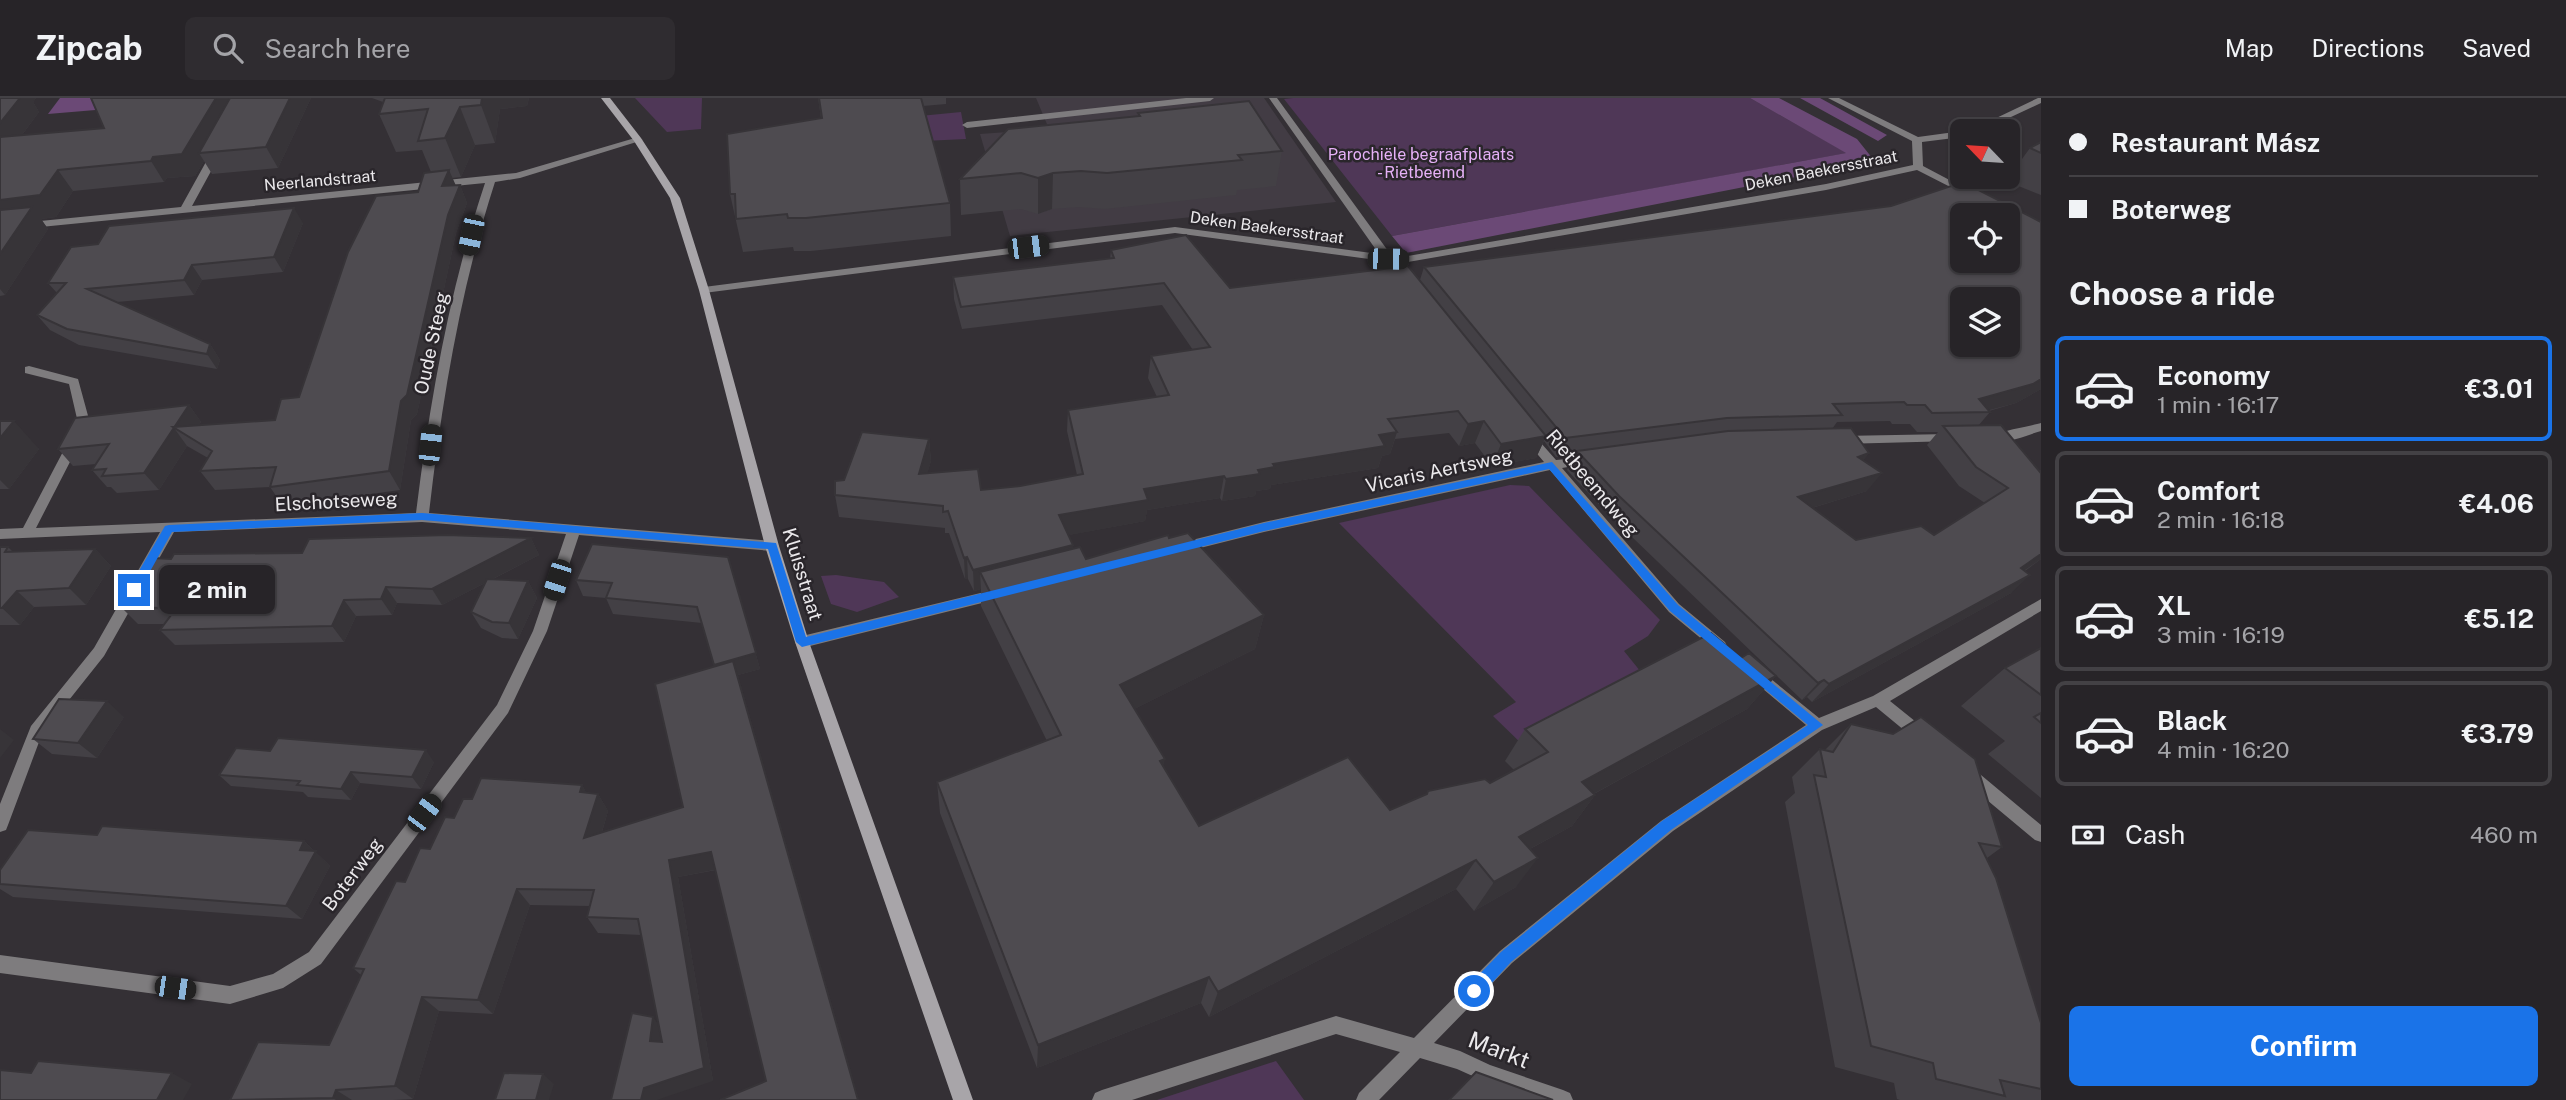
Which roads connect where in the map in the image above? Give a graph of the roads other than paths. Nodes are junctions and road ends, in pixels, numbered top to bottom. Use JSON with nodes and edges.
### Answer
{"nodes":[{"id":1,"x":605,"y":98,"type":"edge"},
{"id":2,"x":1210,"y":98,"type":"edge"},
{"id":3,"x":1273,"y":98,"type":"edge"},
{"id":4,"x":1832,"y":98,"type":"edge"},
{"id":5,"x":2041,"y":100,"type":"edge"},
{"id":6,"x":2001,"y":119,"type":"edge"},
{"id":7,"x":967,"y":125,"type":"dead end"},
{"id":8,"x":1950,"y":136,"type":"edge"},
{"id":9,"x":638,"y":140,"type":"junction"},
{"id":10,"x":1917,"y":141,"type":"junction"},
{"id":11,"x":219,"y":147,"type":"edge"},
{"id":12,"x":1918,"y":167,"type":"junction"},
{"id":13,"x":491,"y":180,"type":"junction"},
{"id":14,"x":1980,"y":198,"type":"edge"},
{"id":15,"x":186,"y":208,"type":"junction"},
{"id":16,"x":0,"y":228,"type":"edge"},
{"id":17,"x":1388,"y":259,"type":"junction"},
{"id":18,"x":1396,"y":270,"type":"edge"},
{"id":19,"x":704,"y":290,"type":"junction"},
{"id":20,"x":29,"y":370,"type":"dead end"},
{"id":21,"x":1520,"y":425,"type":"edge"},
{"id":22,"x":2041,"y":427,"type":"edge"},
{"id":23,"x":1964,"y":438,"type":"edge"},
{"id":24,"x":1977,"y":438,"type":"edge"},
{"id":25,"x":1826,"y":441,"type":"edge"},
{"id":26,"x":1606,"y":458,"type":"edge"},
{"id":27,"x":1552,"y":465,"type":"junction"},
{"id":28,"x":422,"y":517,"type":"junction"},
{"id":29,"x":169,"y":528,"type":"junction"},
{"id":30,"x":574,"y":529,"type":"junction"},
{"id":31,"x":27,"y":533,"type":"junction"},
{"id":32,"x":0,"y":534,"type":"edge"},
{"id":33,"x":772,"y":546,"type":"junction"},
{"id":34,"x":1171,"y":550,"type":"edge"},
{"id":35,"x":1011,"y":591,"type":"edge"},
{"id":36,"x":2040,"y":606,"type":"edge"},
{"id":37,"x":802,"y":642,"type":"junction"},
{"id":38,"x":1878,"y":699,"type":"junction"},
{"id":39,"x":1817,"y":725,"type":"junction"},
{"id":40,"x":1929,"y":742,"type":"edge"},
{"id":41,"x":1960,"y":767,"type":"edge"},
{"id":42,"x":0,"y":825,"type":"edge"},
{"id":43,"x":2041,"y":835,"type":"edge"},
{"id":44,"x":0,"y":964,"type":"edge"},
{"id":45,"x":1417,"y":1050,"type":"junction"},
{"id":46,"x":963,"y":1100,"type":"edge"},
{"id":47,"x":1102,"y":1100,"type":"edge"},
{"id":48,"x":1366,"y":1100,"type":"edge"},
{"id":49,"x":1563,"y":1100,"type":"edge"}],
"edges":[{"from":1,"to":9,"type":"street","name":"Kluisstraat"},
{"from":2,"to":7,"type":"street"},
{"from":3,"to":17,"type":"street"},
{"from":4,"to":10,"type":"street"},
{"from":5,"to":6,"type":"street"},
{"from":8,"to":10,"type":"street","name":"Deken Baekersstraat"},
{"from":9,"to":13,"type":"street","name":"Neerlandstraat"},
{"from":9,"to":19,"type":"street","name":"Kluisstraat"},
{"from":10,"to":12,"type":"street","name":"Deken Baekersstraat"},
{"from":11,"to":15,"type":"street"},
{"from":12,"to":14,"type":"street"},
{"from":12,"to":17,"type":"street","name":"Deken Baekersstraat"},
{"from":13,"to":15,"type":"street","name":"Neerlandstraat"},
{"from":13,"to":28,"type":"street","name":"Oude Steeg"},
{"from":15,"to":16,"type":"street","name":"Neerlandstraat"},
{"from":17,"to":18,"type":"street"},
{"from":17,"to":19,"type":"street","name":"Deken Baekersstraat"},
{"from":19,"to":33,"type":"street","name":"Kluisstraat"},
{"from":20,"to":31,"type":"street"},
{"from":21,"to":27,"type":"street","name":"Rietbeemdweg"},
{"from":22,"to":24,"type":"street"},
{"from":23,"to":25,"type":"street"},
{"from":26,"to":27,"type":"street","name":"Vicaris Aertsweg"},
{"from":27,"to":34,"type":"street","name":"Vicaris Aertsweg"},
{"from":27,"to":39,"type":"street","name":"Rietbeemdweg"},
{"from":28,"to":29,"type":"street","name":"Elschotseweg"},
{"from":28,"to":30,"type":"street","name":"Elschotseweg"},
{"from":29,"to":31,"type":"street","name":"Elschotseweg"},
{"from":29,"to":42,"type":"street"},
{"from":30,"to":33,"type":"street","name":"Elschotseweg"},
{"from":30,"to":44,"type":"street","name":"Boterweg"},
{"from":31,"to":32,"type":"street","name":"Elschotseweg"},
{"from":33,"to":37,"type":"street","name":"Kluisstraat"},
{"from":35,"to":37,"type":"street"},
{"from":36,"to":38,"type":"street"},
{"from":37,"to":46,"type":"street","name":"Kluisstraat"},
{"from":38,"to":39,"type":"street"},
{"from":38,"to":40,"type":"street"},
{"from":39,"to":45,"type":"street"},
{"from":41,"to":43,"type":"street"},
{"from":45,"to":47,"type":"street","name":"Markt"},
{"from":45,"to":48,"type":"street"},
{"from":45,"to":49,"type":"street","name":"Markt"}]}
